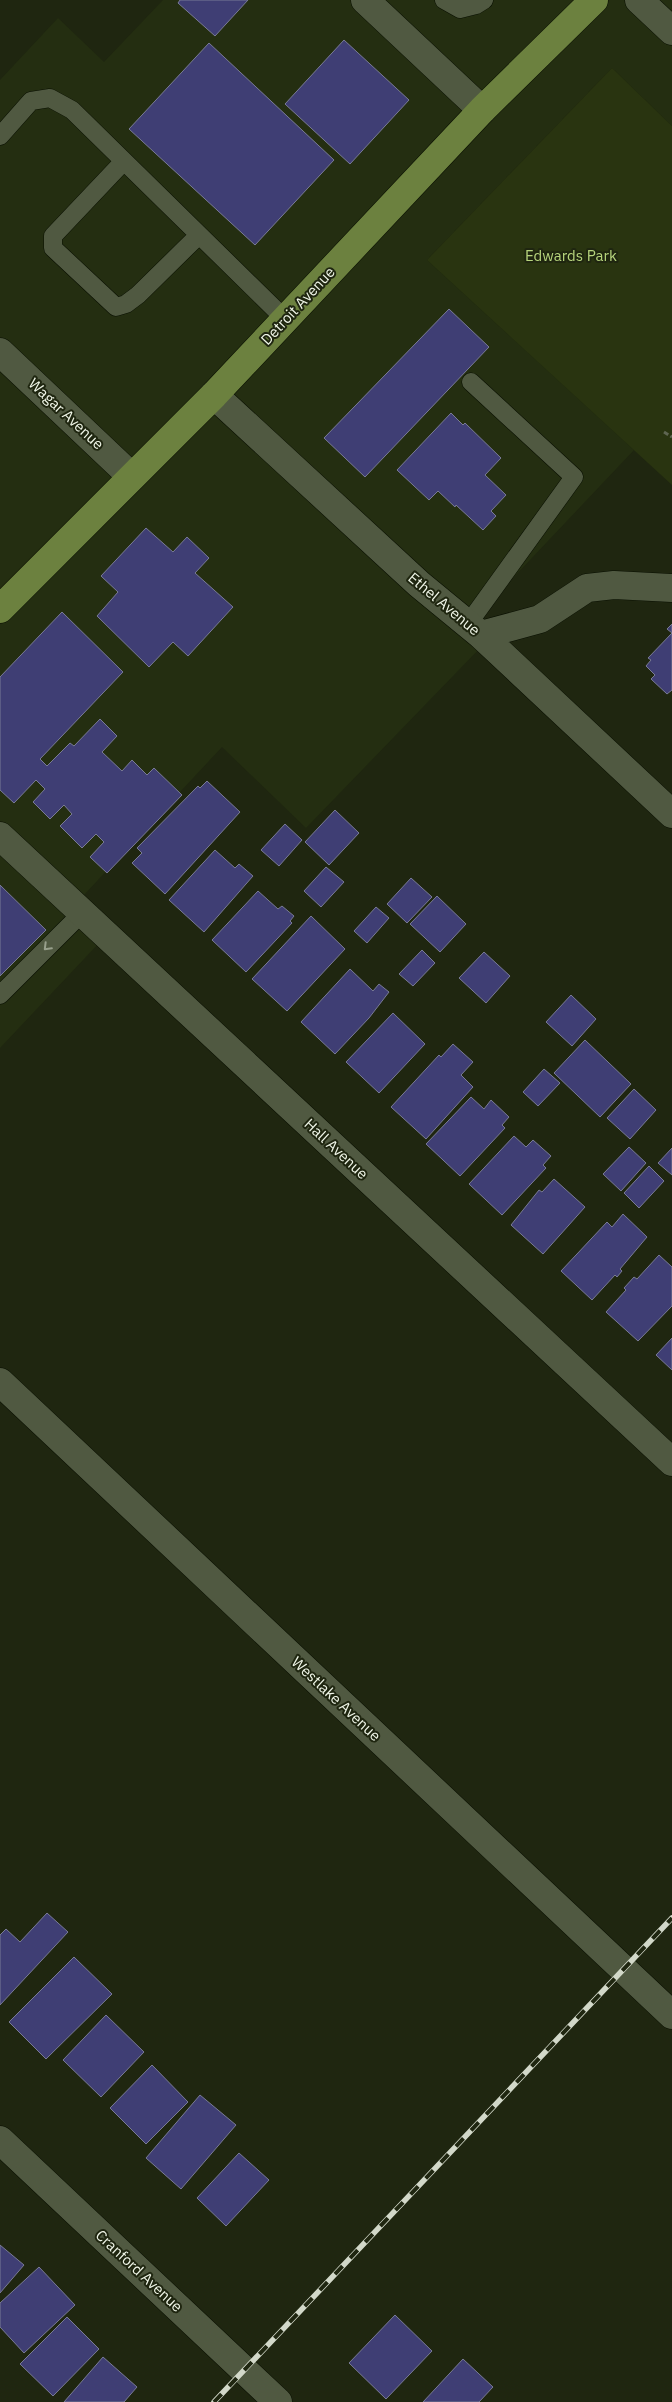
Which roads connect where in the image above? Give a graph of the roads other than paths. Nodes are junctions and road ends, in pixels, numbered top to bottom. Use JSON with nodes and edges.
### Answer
{"nodes":[{"id":1,"x":365,"y":0,"type":"edge"},
{"id":2,"x":444,"y":0,"type":"edge"},
{"id":3,"x":484,"y":0,"type":"edge"},
{"id":4,"x":594,"y":0,"type":"edge"},
{"id":5,"x":639,"y":0,"type":"edge"},
{"id":6,"x":672,"y":31,"type":"edge"},
{"id":7,"x":482,"y":110,"type":"junction"},
{"id":8,"x":0,"y":136,"type":"edge"},
{"id":9,"x":124,"y":162,"type":"junction"},
{"id":10,"x":199,"y":235,"type":"junction"},
{"id":11,"x":285,"y":319,"type":"junction"},
{"id":12,"x":0,"y":352,"type":"edge"},
{"id":13,"x":471,"y":382,"type":"dead end"},
{"id":14,"x":214,"y":395,"type":"junction"},
{"id":15,"x":131,"y":476,"type":"junction"},
{"id":16,"x":672,"y":588,"type":"edge"},
{"id":17,"x":0,"y":609,"type":"edge"},
{"id":18,"x":474,"y":629,"type":"junction"},
{"id":19,"x":672,"y":814,"type":"edge"},
{"id":20,"x":0,"y":836,"type":"edge"},
{"id":21,"x":82,"y":913,"type":"junction"},
{"id":22,"x":0,"y":995,"type":"edge"},
{"id":23,"x":0,"y":1382,"type":"edge"},
{"id":24,"x":672,"y":1462,"type":"edge"},
{"id":25,"x":672,"y":2015,"type":"edge"},
{"id":26,"x":0,"y":2140,"type":"edge"},
{"id":27,"x":278,"y":2402,"type":"edge"}],
"edges":[{"from":1,"to":7,"type":"street"},
{"from":2,"to":3,"type":"lane"},
{"from":4,"to":7,"type":"main road","name":"Detroit Avenue"},
{"from":5,"to":6,"type":"street"},
{"from":7,"to":11,"type":"main road","name":"Detroit Avenue"},
{"from":8,"to":9,"type":"lane"},
{"from":9,"to":10,"type":"lane"},
{"from":9,"to":10,"type":"lane"},
{"from":10,"to":11,"type":"lane"},
{"from":11,"to":14,"type":"main road","name":"Detroit Avenue"},
{"from":12,"to":15,"type":"street","name":"Wagar Avenue"},
{"from":13,"to":18,"type":"lane"},
{"from":14,"to":15,"type":"main road","name":"Detroit Avenue"},
{"from":14,"to":18,"type":"street","name":"Ethel Avenue"},
{"from":15,"to":17,"type":"main road","name":"Detroit Avenue"},
{"from":16,"to":18,"type":"street"},
{"from":18,"to":19,"type":"street","name":"Ethel Avenue"},
{"from":20,"to":21,"type":"street","name":"Hall Avenue"},
{"from":21,"to":22,"type":"lane","one_way":true},
{"from":21,"to":24,"type":"street","name":"Hall Avenue"},
{"from":23,"to":25,"type":"street","name":"Westlake Avenue"},
{"from":26,"to":27,"type":"street","name":"Cranford Avenue"}]}
